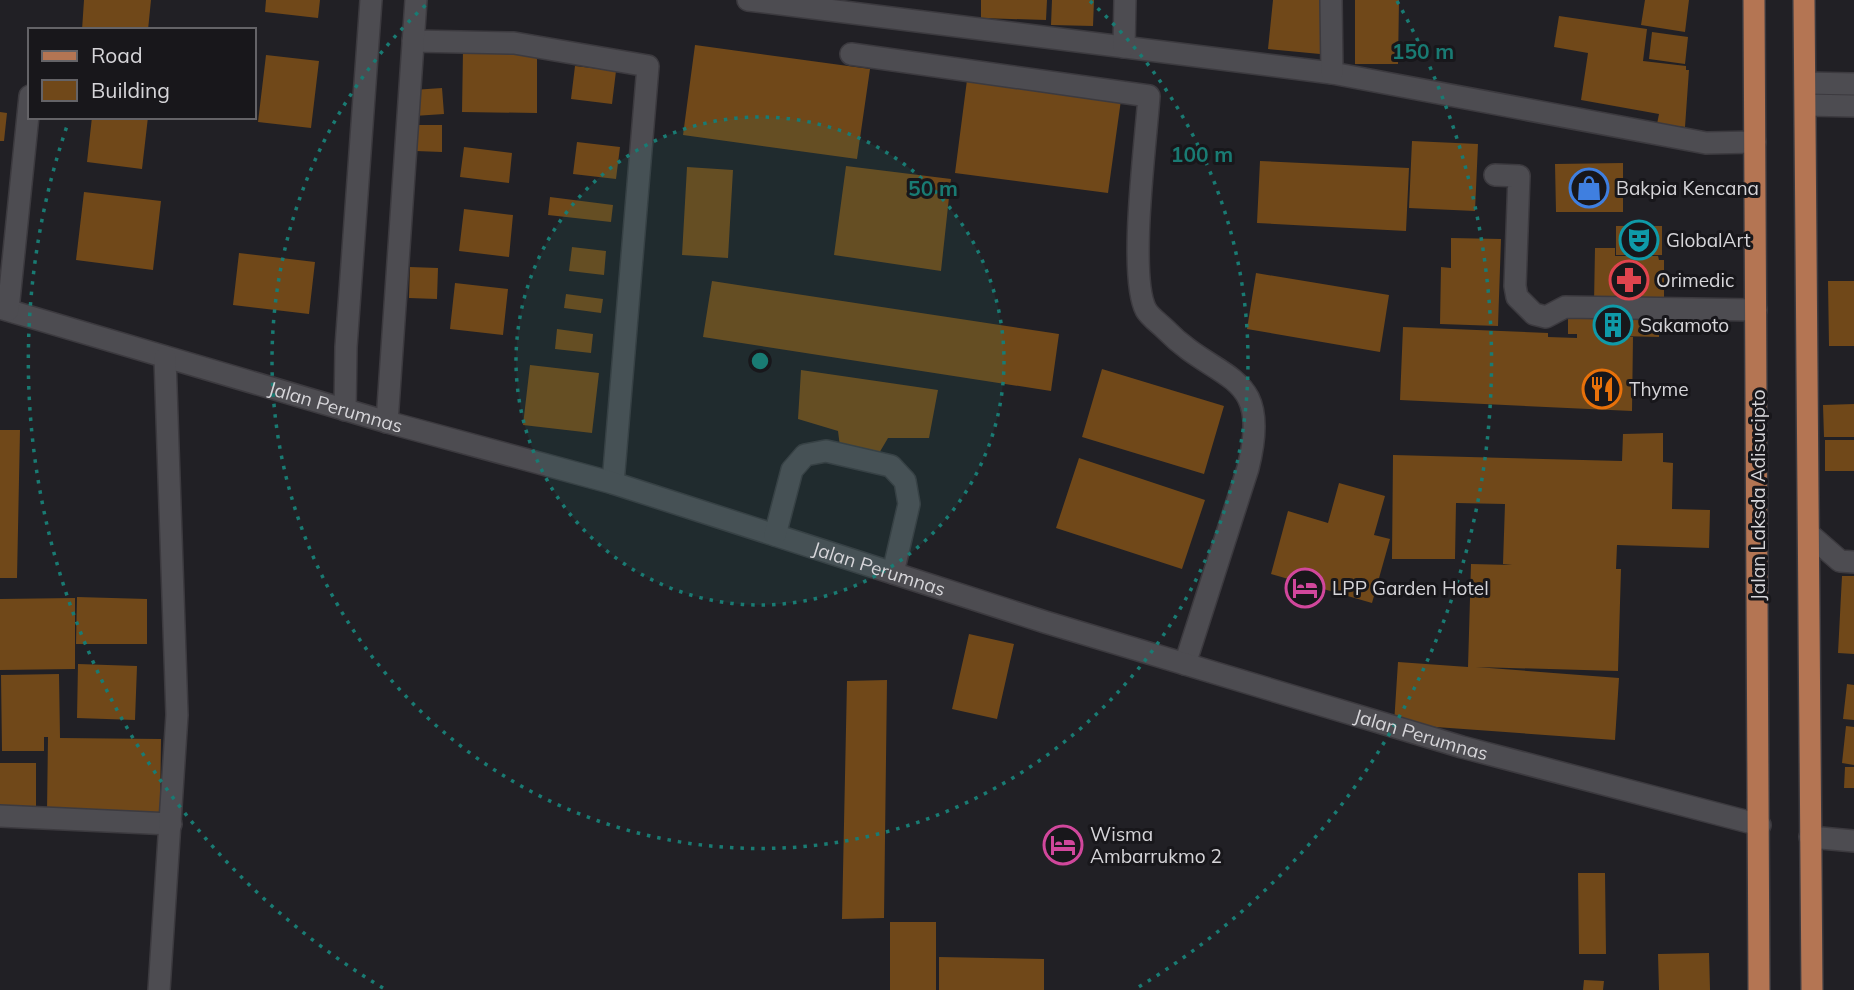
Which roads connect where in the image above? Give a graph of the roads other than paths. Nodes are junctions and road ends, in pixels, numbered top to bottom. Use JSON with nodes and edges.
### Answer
{"nodes":[{"id":1,"x":371,"y":0,"type":"edge"},
{"id":2,"x":416,"y":0,"type":"edge"},
{"id":3,"x":748,"y":0,"type":"edge"},
{"id":4,"x":1125,"y":0,"type":"edge"},
{"id":5,"x":1331,"y":0,"type":"edge"},
{"id":6,"x":1754,"y":0,"type":"edge"},
{"id":7,"x":1804,"y":0,"type":"edge"},
{"id":8,"x":413,"y":41,"type":"junction"},
{"id":9,"x":1125,"y":47,"type":"junction"},
{"id":10,"x":850,"y":54,"type":"dead end"},
{"id":11,"x":1332,"y":73,"type":"junction"},
{"id":12,"x":1805,"y":83,"type":"junction"},
{"id":13,"x":1854,"y":83,"type":"edge"},
{"id":14,"x":1806,"y":105,"type":"junction"},
{"id":15,"x":1854,"y":106,"type":"edge"},
{"id":16,"x":28,"y":112,"type":"edge"},
{"id":17,"x":1755,"y":142,"type":"junction"},
{"id":18,"x":1495,"y":175,"type":"dead end"},
{"id":19,"x":4,"y":309,"type":"edge"},
{"id":20,"x":1756,"y":310,"type":"junction"},
{"id":21,"x":165,"y":358,"type":"junction"},
{"id":22,"x":345,"y":410,"type":"junction"},
{"id":23,"x":387,"y":422,"type":"junction"},
{"id":24,"x":613,"y":483,"type":"junction"},
{"id":25,"x":1809,"y":534,"type":"junction"},
{"id":26,"x":775,"y":535,"type":"junction"},
{"id":27,"x":1854,"y":562,"type":"edge"},
{"id":28,"x":893,"y":573,"type":"junction"},
{"id":29,"x":1185,"y":664,"type":"junction"},
{"id":30,"x":0,"y":816,"type":"edge"},
{"id":31,"x":171,"y":824,"type":"junction"},
{"id":32,"x":1760,"y":825,"type":"junction"},
{"id":33,"x":1810,"y":837,"type":"junction"},
{"id":34,"x":1854,"y":841,"type":"edge"},
{"id":35,"x":159,"y":990,"type":"edge"},
{"id":36,"x":1759,"y":990,"type":"edge"},
{"id":37,"x":1812,"y":990,"type":"edge"}],
"edges":[{"from":1,"to":22,"type":"street"},
{"from":2,"to":8,"type":"street"},
{"from":3,"to":9,"type":"street"},
{"from":4,"to":9,"type":"street"},
{"from":5,"to":11,"type":"street"},
{"from":6,"to":17,"type":"main road","name":"Jalan Laksda Adisucipto"},
{"from":7,"to":12,"type":"main road"},
{"from":8,"to":23,"type":"street"},
{"from":8,"to":24,"type":"street"},
{"from":9,"to":11,"type":"street"},
{"from":10,"to":29,"type":"street"},
{"from":11,"to":17,"type":"street"},
{"from":12,"to":13,"type":"street"},
{"from":12,"to":14,"type":"main road"},
{"from":14,"to":15,"type":"street"},
{"from":14,"to":25,"type":"main road"},
{"from":16,"to":19,"type":"street"},
{"from":17,"to":20,"type":"main road","name":"Jalan Laksda Adisucipto"},
{"from":18,"to":20,"type":"street"},
{"from":19,"to":21,"type":"street","name":"Jalan Perumnas"},
{"from":20,"to":32,"type":"main road","name":"Jalan Laksda Adisucipto"},
{"from":21,"to":22,"type":"street","name":"Jalan Perumnas"},
{"from":21,"to":31,"type":"street"},
{"from":22,"to":23,"type":"street","name":"Jalan Perumnas"},
{"from":23,"to":24,"type":"street","name":"Jalan Perumnas"},
{"from":24,"to":26,"type":"street","name":"Jalan Perumnas"},
{"from":25,"to":27,"type":"street"},
{"from":25,"to":33,"type":"main road"},
{"from":26,"to":28,"type":"street","name":"Jalan Perumnas"},
{"from":26,"to":28,"type":"street"},
{"from":28,"to":29,"type":"street","name":"Jalan Perumnas"},
{"from":29,"to":32,"type":"street","name":"Jalan Perumnas"},
{"from":30,"to":31,"type":"street"},
{"from":31,"to":35,"type":"street"},
{"from":32,"to":36,"type":"main road","name":"Jalan Laksda Adisucipto"},
{"from":33,"to":34,"type":"street"},
{"from":33,"to":37,"type":"main road"}]}
